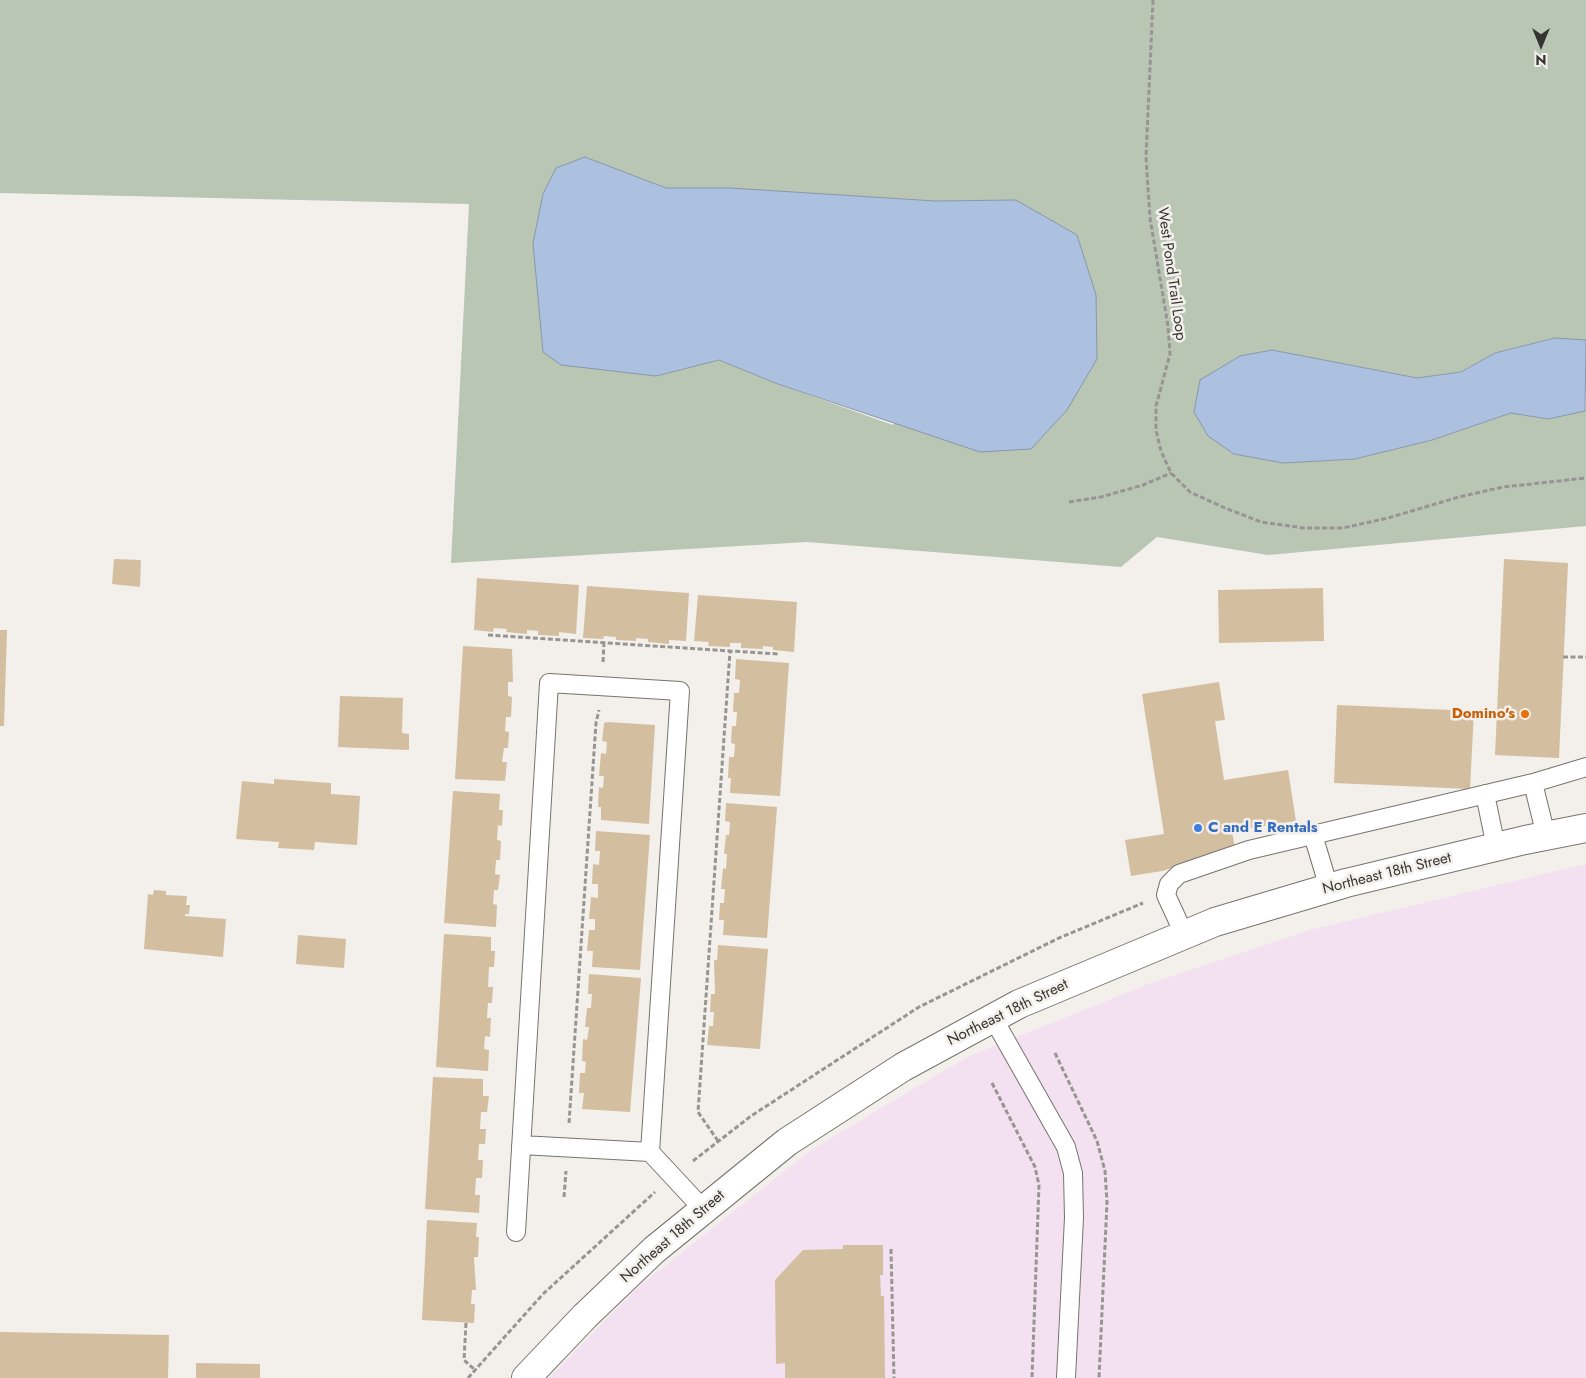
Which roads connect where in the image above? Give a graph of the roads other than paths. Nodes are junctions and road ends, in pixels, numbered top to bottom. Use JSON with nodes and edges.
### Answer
{"nodes":[{"id":1,"x":1586,"y":767,"type":"edge"},
{"id":2,"x":1533,"y":783,"type":"junction"},
{"id":3,"x":1485,"y":794,"type":"junction"},
{"id":4,"x":1586,"y":828,"type":"edge"},
{"id":5,"x":1313,"y":835,"type":"junction"},
{"id":6,"x":1546,"y":836,"type":"junction"},
{"id":7,"x":1496,"y":847,"type":"junction"},
{"id":8,"x":1329,"y":888,"type":"junction"},
{"id":9,"x":1184,"y":934,"type":"junction"},
{"id":10,"x":992,"y":1018,"type":"junction"},
{"id":11,"x":521,"y":1145,"type":"junction"},
{"id":12,"x":650,"y":1152,"type":"junction"},
{"id":13,"x":703,"y":1209,"type":"junction"},
{"id":14,"x":516,"y":1232,"type":"dead end"},
{"id":15,"x":526,"y":1378,"type":"edge"},
{"id":16,"x":1066,"y":1378,"type":"edge"}],
"edges":[{"from":1,"to":2,"type":"lane"},
{"from":2,"to":3,"type":"lane"},
{"from":2,"to":6,"type":"lane"},
{"from":3,"to":5,"type":"lane"},
{"from":3,"to":7,"type":"lane"},
{"from":4,"to":6,"type":"street","name":"Northeast 18th Street"},
{"from":5,"to":8,"type":"lane"},
{"from":5,"to":9,"type":"lane"},
{"from":6,"to":7,"type":"street","name":"Northeast 18th Street"},
{"from":7,"to":8,"type":"street","name":"Northeast 18th Street"},
{"from":8,"to":9,"type":"street","name":"Northeast 18th Street"},
{"from":9,"to":10,"type":"street","name":"Northeast 18th Street"},
{"from":10,"to":13,"type":"street","name":"Northeast 18th Street"},
{"from":10,"to":16,"type":"lane"},
{"from":11,"to":12,"type":"lane"},
{"from":11,"to":12,"type":"lane"},
{"from":11,"to":14,"type":"lane"},
{"from":12,"to":13,"type":"lane"},
{"from":13,"to":15,"type":"street","name":"Northeast 18th Street"}]}
